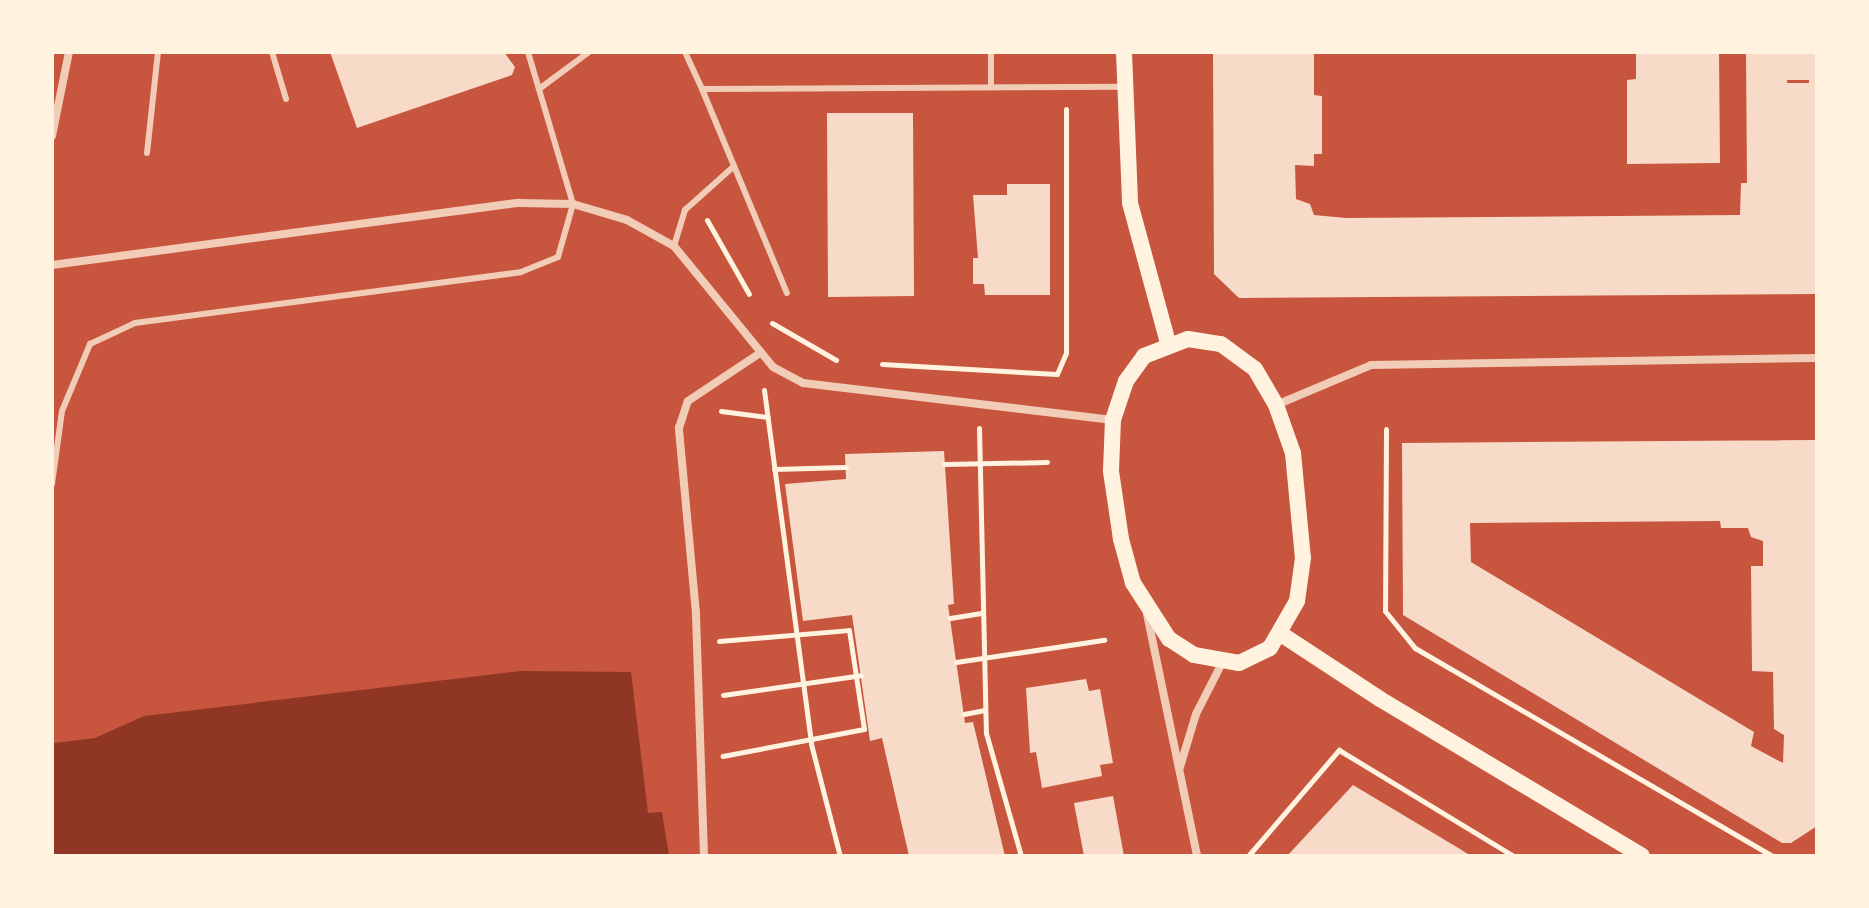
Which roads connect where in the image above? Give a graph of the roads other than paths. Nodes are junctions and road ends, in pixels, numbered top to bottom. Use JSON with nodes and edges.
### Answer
{"nodes":[{"id":1,"x":69,"y":52,"type":"edge"},
{"id":2,"x":158,"y":52,"type":"edge"},
{"id":3,"x":272,"y":52,"type":"edge"},
{"id":4,"x":528,"y":52,"type":"edge"},
{"id":5,"x":589,"y":52,"type":"edge"},
{"id":6,"x":685,"y":52,"type":"edge"},
{"id":7,"x":991,"y":52,"type":"edge"},
{"id":8,"x":1124,"y":52,"type":"edge"},
{"id":9,"x":991,"y":86,"type":"junction"},
{"id":10,"x":1124,"y":87,"type":"junction"},
{"id":11,"x":539,"y":89,"type":"junction"},
{"id":12,"x":702,"y":89,"type":"junction"},
{"id":13,"x":286,"y":99,"type":"dead end"},
{"id":14,"x":52,"y":136,"type":"edge"},
{"id":15,"x":147,"y":153,"type":"dead end"},
{"id":16,"x":734,"y":166,"type":"junction"},
{"id":17,"x":573,"y":204,"type":"junction"},
{"id":18,"x":674,"y":246,"type":"junction"},
{"id":19,"x":52,"y":265,"type":"edge"},
{"id":20,"x":787,"y":293,"type":"dead end"},
{"id":21,"x":1168,"y":343,"type":"junction"},
{"id":22,"x":760,"y":353,"type":"junction"},
{"id":23,"x":1817,"y":358,"type":"edge"},
{"id":24,"x":1276,"y":405,"type":"junction"},
{"id":25,"x":1113,"y":420,"type":"junction"},
{"id":26,"x":52,"y":484,"type":"edge"},
{"id":27,"x":1146,"y":608,"type":"junction"},
{"id":28,"x":1281,"y":634,"type":"junction"},
{"id":29,"x":1222,"y":663,"type":"junction"},
{"id":30,"x":1180,"y":767,"type":"junction"},
{"id":31,"x":704,"y":856,"type":"edge"},
{"id":32,"x":1197,"y":856,"type":"edge"},
{"id":33,"x":1642,"y":856,"type":"edge"}],
"edges":[{"from":1,"to":14,"type":"street"},
{"from":2,"to":15,"type":"lane"},
{"from":3,"to":13,"type":"lane"},
{"from":4,"to":11,"type":"lane"},
{"from":5,"to":11,"type":"lane"},
{"from":6,"to":12,"type":"lane"},
{"from":7,"to":9,"type":"lane"},
{"from":8,"to":10,"type":"main road"},
{"from":9,"to":10,"type":"lane"},
{"from":9,"to":12,"type":"lane"},
{"from":10,"to":21,"type":"main road"},
{"from":11,"to":17,"type":"lane"},
{"from":12,"to":16,"type":"lane"},
{"from":16,"to":18,"type":"lane"},
{"from":16,"to":20,"type":"lane"},
{"from":17,"to":18,"type":"street"},
{"from":17,"to":19,"type":"street"},
{"from":17,"to":26,"type":"lane"},
{"from":18,"to":22,"type":"street"},
{"from":21,"to":24,"type":"main road"},
{"from":21,"to":25,"type":"main road"},
{"from":22,"to":25,"type":"street"},
{"from":22,"to":31,"type":"street"},
{"from":23,"to":24,"type":"street"},
{"from":24,"to":28,"type":"main road"},
{"from":25,"to":27,"type":"main road"},
{"from":27,"to":29,"type":"main road"},
{"from":27,"to":30,"type":"street"},
{"from":28,"to":29,"type":"main road"},
{"from":28,"to":33,"type":"main road"},
{"from":29,"to":30,"type":"street"},
{"from":30,"to":32,"type":"street"}]}
